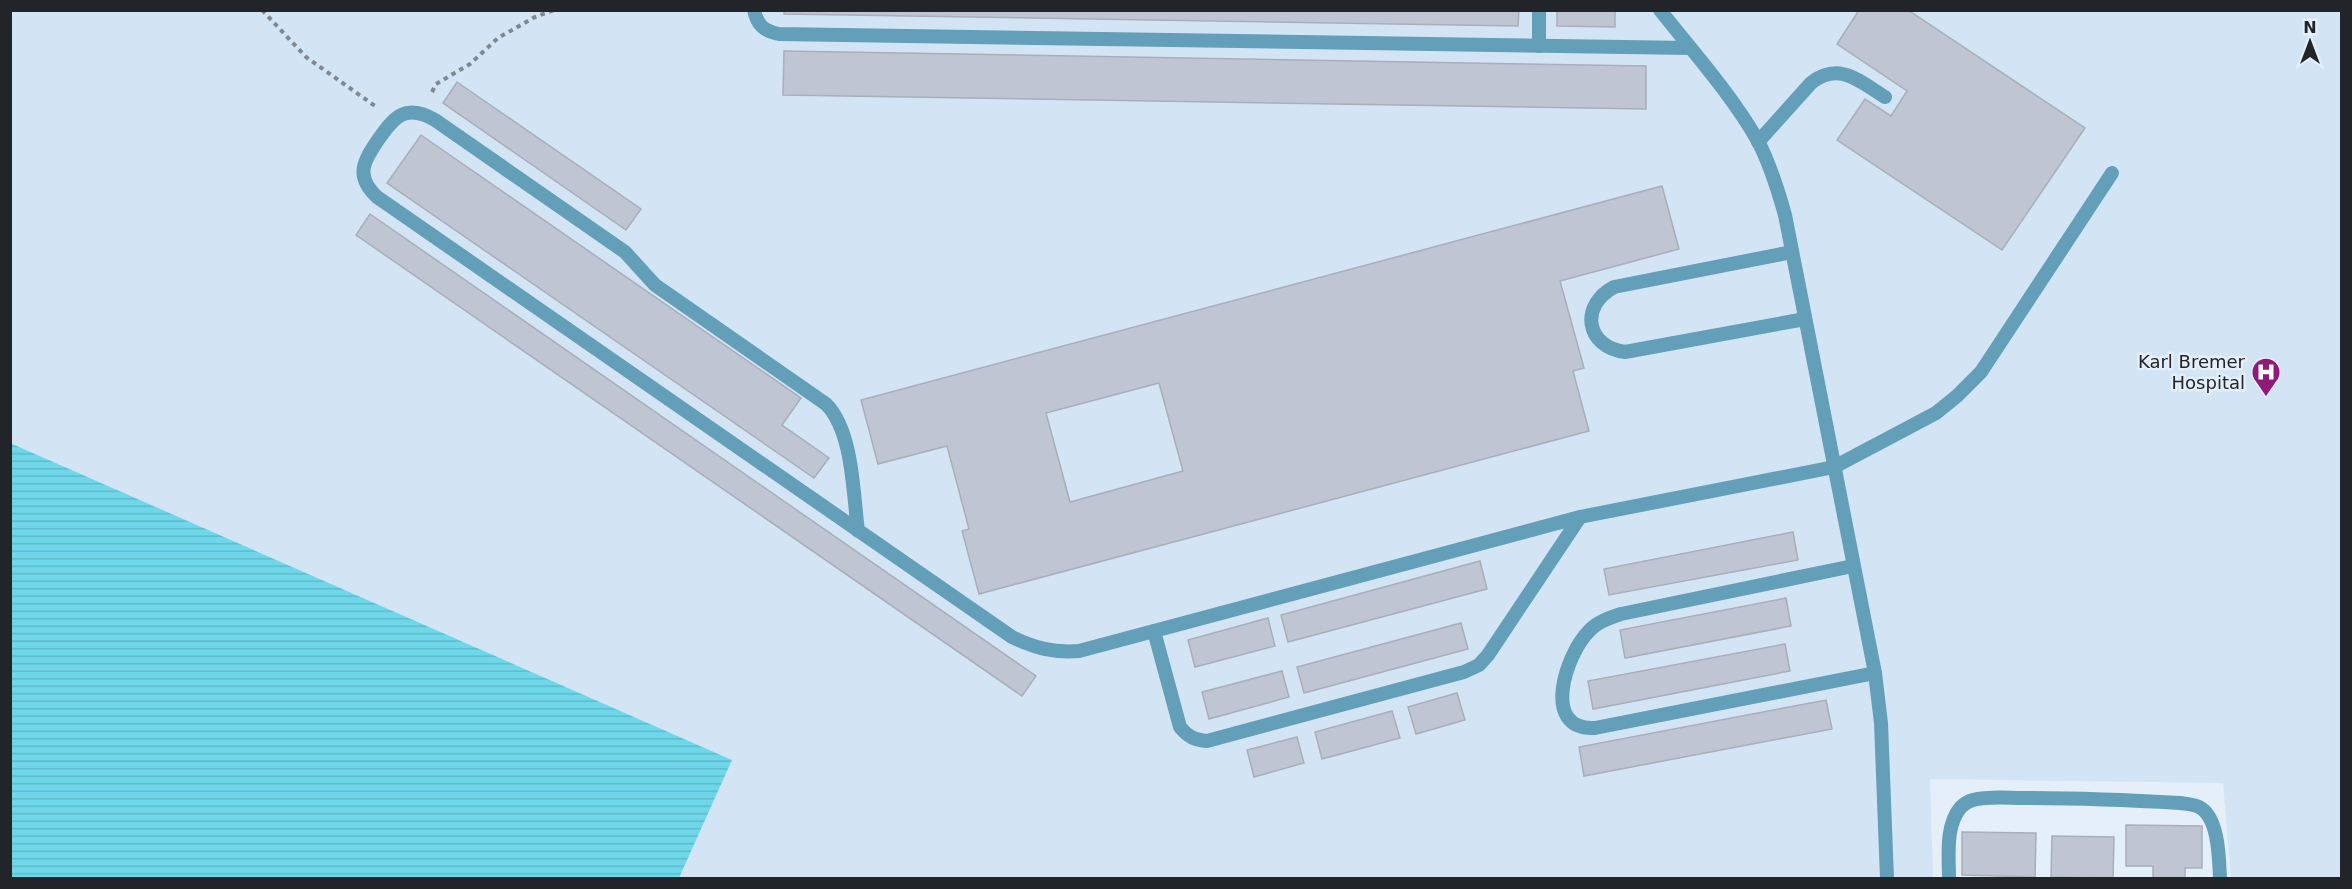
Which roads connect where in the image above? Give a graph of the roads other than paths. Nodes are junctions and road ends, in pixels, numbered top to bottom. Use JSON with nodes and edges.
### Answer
{"nodes":[{"id":1,"x":754,"y":10,"type":"edge"},
{"id":2,"x":1539,"y":10,"type":"edge"},
{"id":3,"x":1660,"y":10,"type":"edge"},
{"id":4,"x":1539,"y":46,"type":"junction"},
{"id":5,"x":1690,"y":48,"type":"junction"},
{"id":6,"x":1885,"y":97,"type":"dead end"},
{"id":7,"x":1758,"y":142,"type":"junction"},
{"id":8,"x":2112,"y":173,"type":"dead end"},
{"id":9,"x":1792,"y":252,"type":"junction"},
{"id":10,"x":1805,"y":319,"type":"junction"},
{"id":11,"x":1834,"y":467,"type":"junction"},
{"id":12,"x":1580,"y":518,"type":"junction"},
{"id":13,"x":858,"y":531,"type":"junction"},
{"id":14,"x":1853,"y":566,"type":"junction"},
{"id":15,"x":1154,"y":631,"type":"junction"},
{"id":16,"x":1875,"y":673,"type":"junction"},
{"id":17,"x":1887,"y":879,"type":"edge"},
{"id":18,"x":1949,"y":879,"type":"edge"},
{"id":19,"x":2220,"y":879,"type":"edge"}],
"edges":[{"from":1,"to":4,"type":"lane"},
{"from":2,"to":4,"type":"lane"},
{"from":3,"to":5,"type":"lane"},
{"from":4,"to":5,"type":"lane"},
{"from":5,"to":7,"type":"lane"},
{"from":6,"to":7,"type":"lane"},
{"from":7,"to":9,"type":"lane"},
{"from":8,"to":11,"type":"lane"},
{"from":9,"to":10,"type":"lane"},
{"from":9,"to":10,"type":"lane"},
{"from":10,"to":11,"type":"lane"},
{"from":11,"to":12,"type":"lane"},
{"from":11,"to":14,"type":"lane"},
{"from":12,"to":15,"type":"lane"},
{"from":12,"to":15,"type":"lane"},
{"from":13,"to":13,"type":"lane"},
{"from":13,"to":15,"type":"lane"},
{"from":14,"to":16,"type":"lane"},
{"from":14,"to":16,"type":"lane"},
{"from":16,"to":17,"type":"lane"},
{"from":18,"to":19,"type":"lane"}]}
